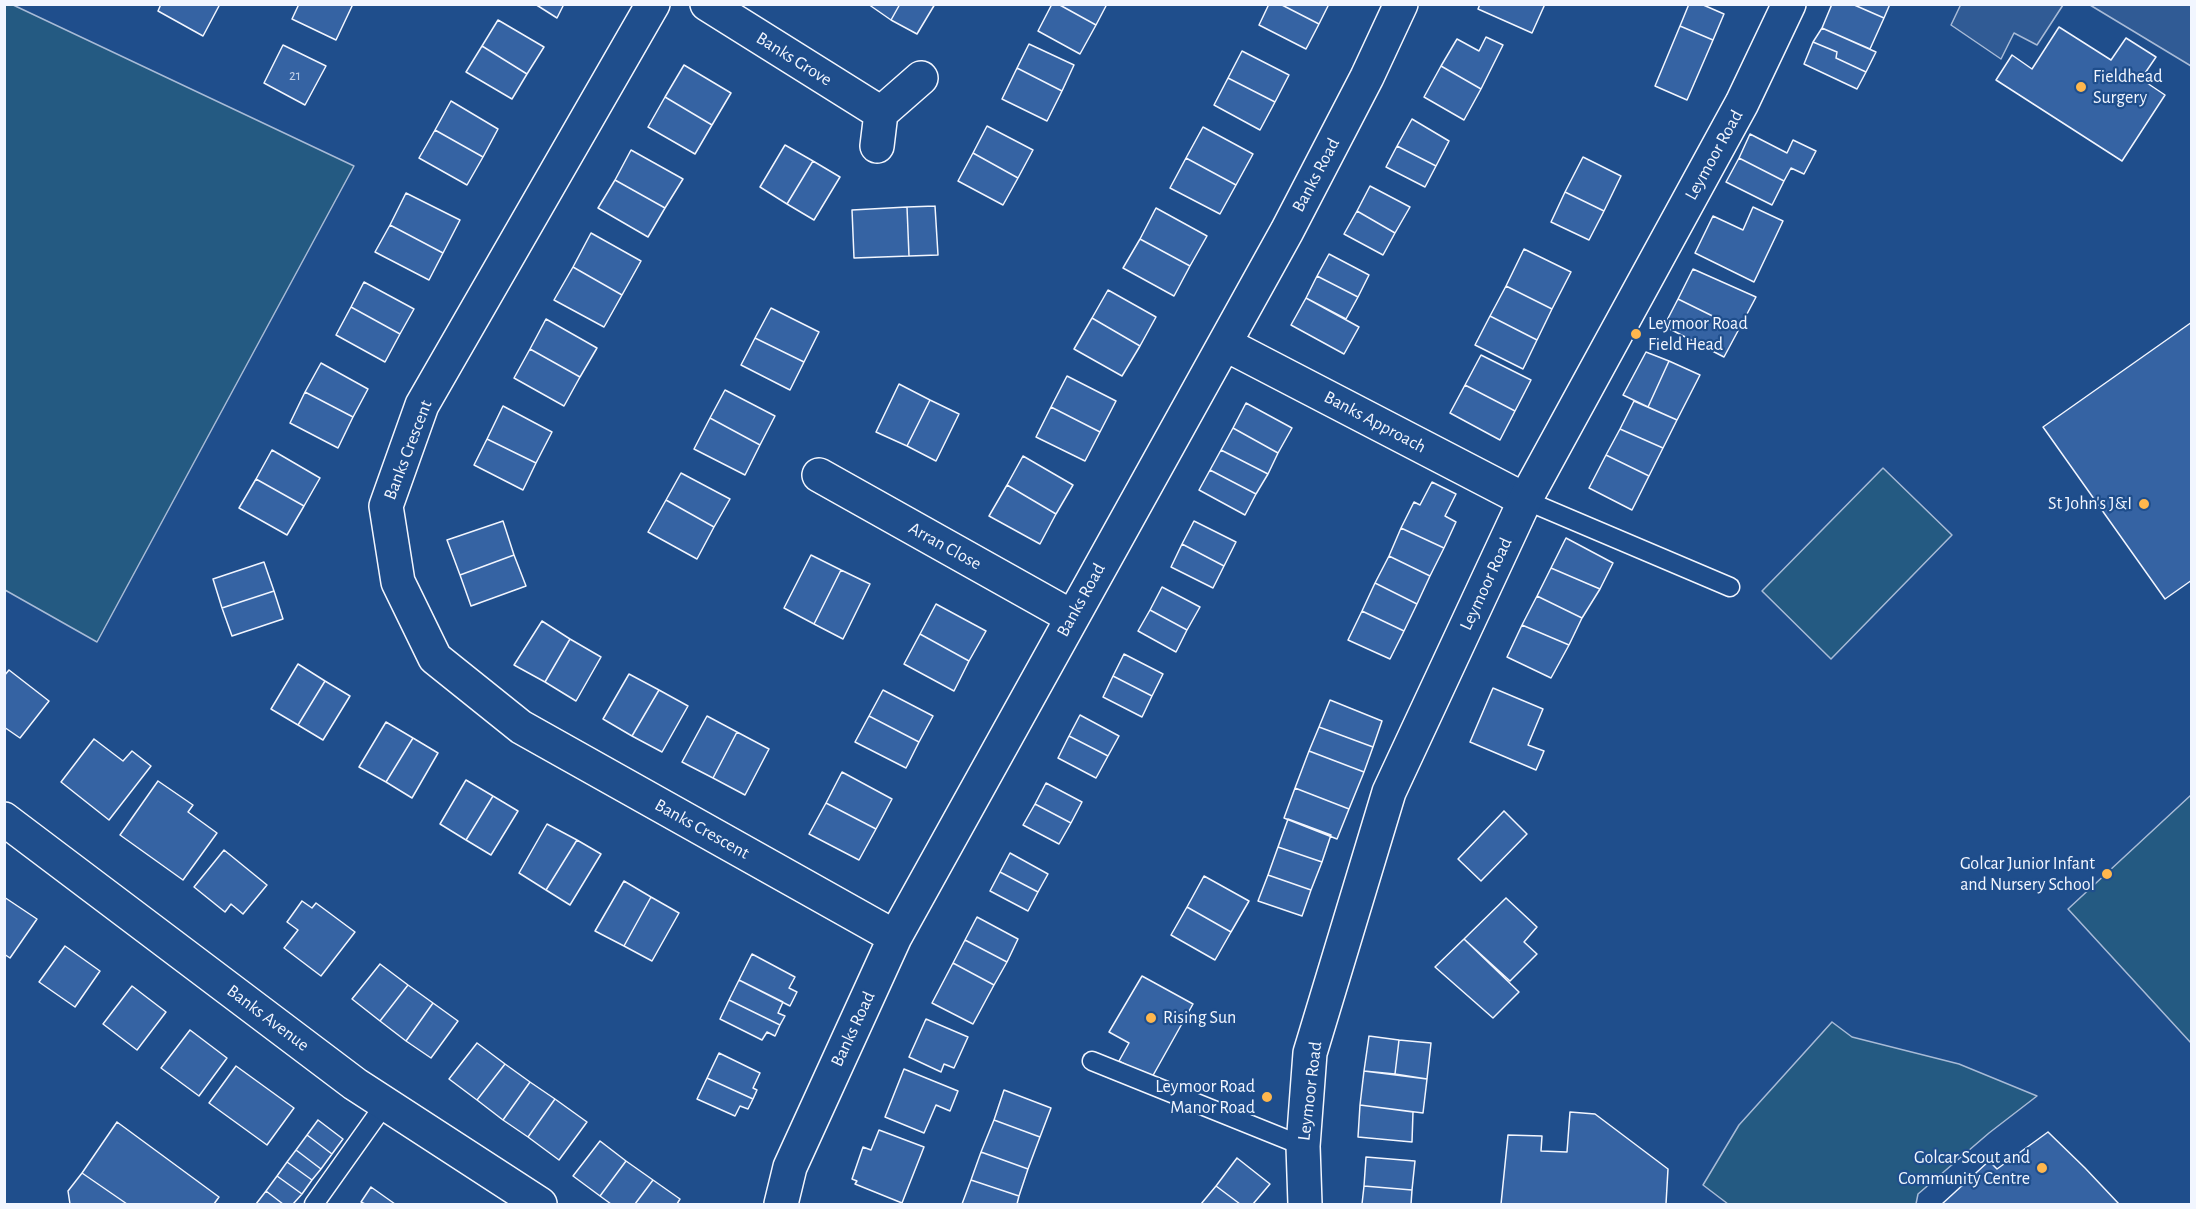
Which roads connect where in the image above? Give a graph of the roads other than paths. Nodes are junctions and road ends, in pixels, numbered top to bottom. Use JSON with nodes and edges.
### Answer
{"nodes":[{"id":1,"x":652,"y":4,"type":"edge"},
{"id":2,"x":707,"y":4,"type":"edge"},
{"id":3,"x":1401,"y":4,"type":"edge"},
{"id":4,"x":1789,"y":4,"type":"edge"},
{"id":5,"x":921,"y":78,"type":"dead end"},
{"id":6,"x":881,"y":113,"type":"junction"},
{"id":7,"x":877,"y":146,"type":"dead end"},
{"id":8,"x":1225,"y":344,"type":"junction"},
{"id":9,"x":819,"y":475,"type":"dead end"},
{"id":10,"x":1525,"y":500,"type":"junction"},
{"id":11,"x":1730,"y":587,"type":"dead end"},
{"id":12,"x":1072,"y":617,"type":"junction"},
{"id":13,"x":4,"y":819,"type":"edge"},
{"id":14,"x":895,"y":937,"type":"junction"},
{"id":15,"x":1092,"y":1061,"type":"dead end"},
{"id":16,"x":385,"y":1104,"type":"junction"},
{"id":17,"x":1303,"y":1146,"type":"junction"},
{"id":18,"x":314,"y":1204,"type":"edge"},
{"id":19,"x":540,"y":1204,"type":"edge"},
{"id":20,"x":781,"y":1204,"type":"edge"},
{"id":21,"x":1305,"y":1204,"type":"edge"}],
"edges":[{"from":1,"to":14,"type":"street","name":"Banks Crescent"},
{"from":2,"to":6,"type":"street","name":"Banks Grove"},
{"from":3,"to":8,"type":"street","name":"Banks Road"},
{"from":4,"to":10,"type":"street","name":"Leymoor Road"},
{"from":5,"to":6,"type":"street"},
{"from":6,"to":7,"type":"street"},
{"from":8,"to":10,"type":"street","name":"Banks Approach"},
{"from":8,"to":12,"type":"street","name":"Banks Road"},
{"from":9,"to":12,"type":"street","name":"Arran Close"},
{"from":10,"to":11,"type":"lane"},
{"from":10,"to":17,"type":"street","name":"Leymoor Road"},
{"from":12,"to":14,"type":"street","name":"Banks Road"},
{"from":13,"to":16,"type":"street","name":"Banks Avenue"},
{"from":14,"to":20,"type":"street","name":"Banks Road"},
{"from":15,"to":17,"type":"lane"},
{"from":16,"to":18,"type":"lane"},
{"from":16,"to":19,"type":"street","name":"Banks Avenue"},
{"from":17,"to":21,"type":"street","name":"Leymoor Road"}]}
